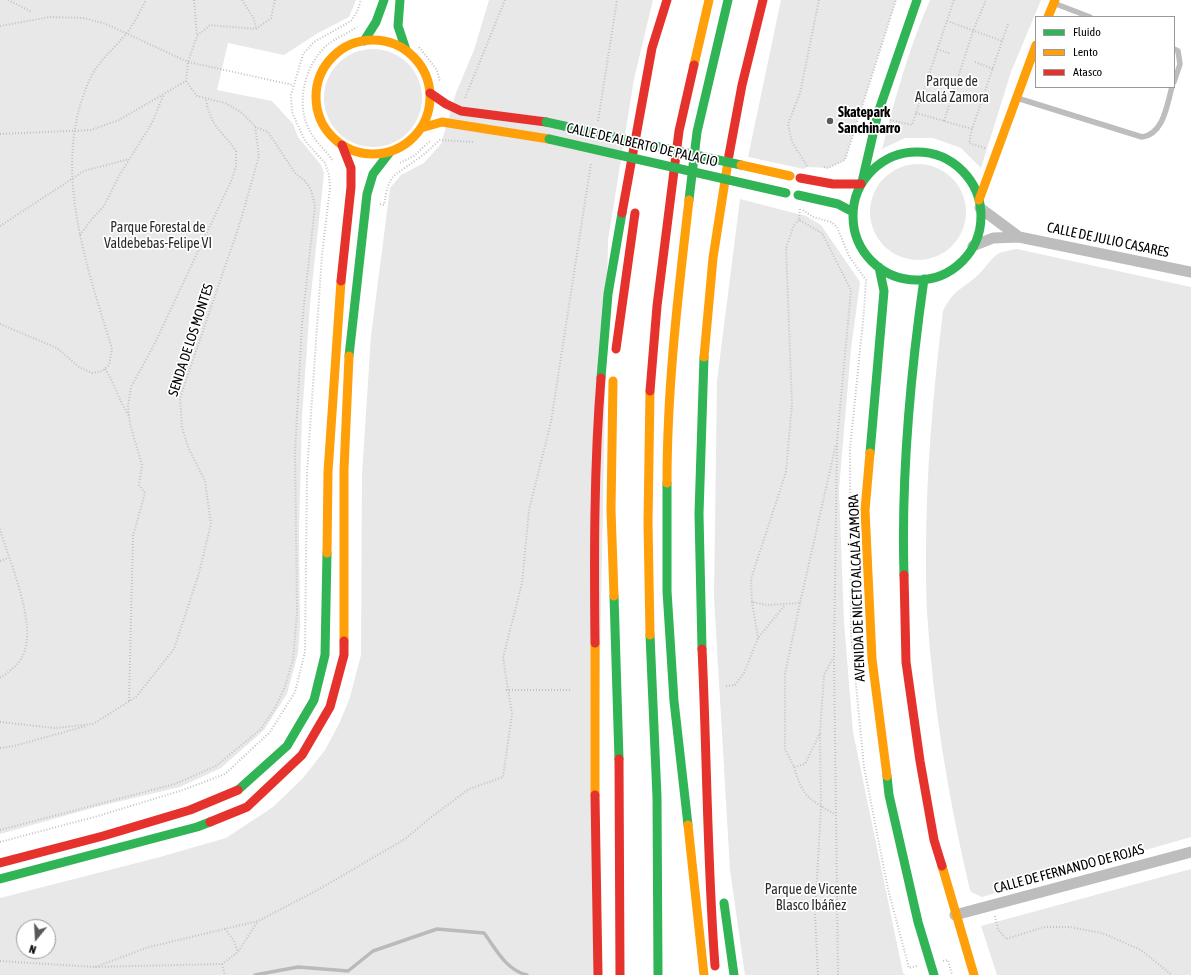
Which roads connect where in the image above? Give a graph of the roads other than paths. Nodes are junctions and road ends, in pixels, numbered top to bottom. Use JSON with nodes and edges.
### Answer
{"nodes":[{"id":1,"x":384,"y":0,"type":"edge"},
{"id":2,"x":400,"y":0,"type":"edge"},
{"id":3,"x":667,"y":0,"type":"edge"},
{"id":4,"x":673,"y":0,"type":"edge"},
{"id":5,"x":709,"y":0,"type":"edge"},
{"id":6,"x":728,"y":0,"type":"edge"},
{"id":7,"x":763,"y":0,"type":"edge"},
{"id":8,"x":916,"y":0,"type":"edge"},
{"id":9,"x":1054,"y":2,"type":"edge"},
{"id":10,"x":1048,"y":16,"type":"edge"},
{"id":11,"x":1088,"y":16,"type":"edge"},
{"id":12,"x":666,"y":35,"type":"dead end"},
{"id":13,"x":364,"y":41,"type":"junction"},
{"id":14,"x":1035,"y":48,"type":"edge"},
{"id":15,"x":406,"y":50,"type":"junction"},
{"id":16,"x":1175,"y":50,"type":"edge"},
{"id":17,"x":1175,"y":79,"type":"edge"},
{"id":18,"x":1172,"y":88,"type":"edge"},
{"id":19,"x":430,"y":93,"type":"junction"},
{"id":20,"x":1016,"y":98,"type":"junction"},
{"id":21,"x":649,"y":120,"type":"dead end"},
{"id":22,"x":421,"y":128,"type":"junction"},
{"id":23,"x":342,"y":145,"type":"junction"},
{"id":24,"x":390,"y":152,"type":"junction"},
{"id":25,"x":642,"y":166,"type":"dead end"},
{"id":26,"x":862,"y":183,"type":"junction"},
{"id":27,"x":786,"y":193,"type":"joint"},
{"id":28,"x":798,"y":195,"type":"joint"},
{"id":29,"x":980,"y":204,"type":"junction"},
{"id":30,"x":636,"y":205,"type":"dead end"},
{"id":31,"x":853,"y":212,"type":"junction"},
{"id":32,"x":1018,"y":237,"type":"junction"},
{"id":33,"x":973,"y":246,"type":"junction"},
{"id":34,"x":879,"y":267,"type":"junction"},
{"id":35,"x":1191,"y":272,"type":"edge"},
{"id":36,"x":924,"y":279,"type":"junction"},
{"id":37,"x":706,"y":717,"type":"junction"},
{"id":38,"x":718,"y":850,"type":"dead end"},
{"id":39,"x":1191,"y":852,"type":"edge"},
{"id":40,"x":0,"y":863,"type":"edge"},
{"id":41,"x":0,"y":879,"type":"edge"},
{"id":42,"x":723,"y":897,"type":"dead end"},
{"id":43,"x":955,"y":915,"type":"junction"},
{"id":44,"x":598,"y":975,"type":"edge"},
{"id":45,"x":620,"y":975,"type":"edge"},
{"id":46,"x":658,"y":975,"type":"edge"},
{"id":47,"x":704,"y":975,"type":"edge"},
{"id":48,"x":716,"y":975,"type":"edge"},
{"id":49,"x":734,"y":975,"type":"edge"},
{"id":50,"x":934,"y":975,"type":"edge"},
{"id":51,"x":974,"y":975,"type":"edge"}],
"edges":[{"from":1,"to":13,"type":"main road"},
{"from":2,"to":15,"type":"main road"},
{"from":3,"to":44,"type":"main road"},
{"from":4,"to":12,"type":"main road"},
{"from":5,"to":46,"type":"main road"},
{"from":6,"to":47,"type":"main road"},
{"from":7,"to":37,"type":"main road"},
{"from":8,"to":26,"type":"main road"},
{"from":9,"to":10,"type":"main road"},
{"from":9,"to":11,"type":"lane"},
{"from":13,"to":15,"type":"main road"},
{"from":13,"to":23,"type":"main road"},
{"from":14,"to":20,"type":"main road"},
{"from":15,"to":19,"type":"main road"},
{"from":16,"to":17,"type":"lane"},
{"from":18,"to":20,"type":"lane"},
{"from":19,"to":22,"type":"main road"},
{"from":19,"to":26,"type":"main road","name":"CALLE DE ALBERTO DE PALACIO","bridge":true},
{"from":20,"to":29,"type":"main road"},
{"from":21,"to":25,"type":"main road"},
{"from":22,"to":24,"type":"main road"},
{"from":22,"to":27,"type":"main road","name":"CALLE DE ALBERTO DE PALACIO","bridge":true},
{"from":23,"to":24,"type":"main road"},
{"from":23,"to":40,"type":"main road"},
{"from":24,"to":41,"type":"main road"},
{"from":26,"to":29,"type":"main road"},
{"from":26,"to":31,"type":"main road"},
{"from":27,"to":28,"type":"street","name":"CALLE DE ALBERTO DE PALACIO"},
{"from":28,"to":31,"type":"main road","name":"CALLE DE ALBERTO DE PALACIO"},
{"from":29,"to":32,"type":"street","name":"CALLE DE JULIO CASARES"},
{"from":29,"to":33,"type":"main road"},
{"from":30,"to":45,"type":"main road"},
{"from":31,"to":34,"type":"main road"},
{"from":32,"to":33,"type":"street","name":"CALLE DE JULIO CASARES"},
{"from":32,"to":35,"type":"street","name":"CALLE DE JULIO CASARES"},
{"from":33,"to":36,"type":"main road"},
{"from":34,"to":36,"type":"main road"},
{"from":34,"to":50,"type":"main road","name":"AVENIDA DE NICETO ALCALÁ ZAMORA"},
{"from":36,"to":43,"type":"main road"},
{"from":37,"to":38,"type":"main road"},
{"from":37,"to":48,"type":"main road"},
{"from":39,"to":43,"type":"street","name":"CALLE DE FERNANDO DE ROJAS"},
{"from":42,"to":49,"type":"main road"},
{"from":43,"to":51,"type":"main road"}]}
